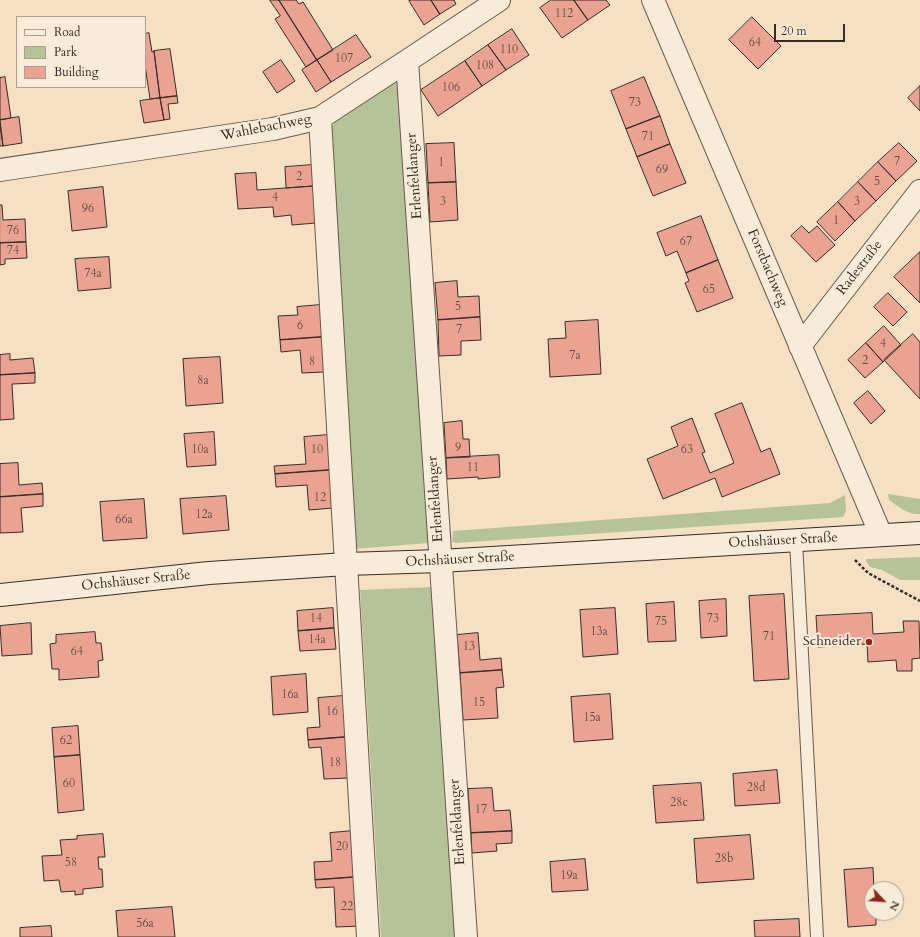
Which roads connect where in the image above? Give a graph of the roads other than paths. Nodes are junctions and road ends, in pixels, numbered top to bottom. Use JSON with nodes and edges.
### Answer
{"nodes":[{"id":1,"x":499,"y":0,"type":"edge"},
{"id":2,"x":653,"y":0,"type":"edge"},
{"id":3,"x":408,"y":61,"type":"junction"},
{"id":4,"x":320,"y":118,"type":"junction"},
{"id":5,"x":0,"y":170,"type":"edge"},
{"id":6,"x":920,"y":191,"type":"edge"},
{"id":7,"x":800,"y":346,"type":"junction"},
{"id":8,"x":920,"y":533,"type":"edge"},
{"id":9,"x":881,"y":535,"type":"junction"},
{"id":10,"x":796,"y":540,"type":"junction"},
{"id":11,"x":440,"y":561,"type":"junction"},
{"id":12,"x":346,"y":564,"type":"junction"},
{"id":13,"x":0,"y":595,"type":"edge"},
{"id":14,"x":368,"y":937,"type":"edge"},
{"id":15,"x":466,"y":937,"type":"edge"},
{"id":16,"x":817,"y":937,"type":"edge"}],
"edges":[{"from":1,"to":3,"type":"street","name":"Wahlebachweg"},
{"from":2,"to":7,"type":"street","name":"Forstbachweg"},
{"from":3,"to":4,"type":"street","name":"Wahlebachweg"},
{"from":3,"to":11,"type":"street","name":"Erlenfeldanger"},
{"from":4,"to":5,"type":"street","name":"Wahlebachweg"},
{"from":4,"to":12,"type":"street"},
{"from":6,"to":7,"type":"street","name":"Radestraße"},
{"from":7,"to":9,"type":"street","name":"Forstbachweg"},
{"from":8,"to":9,"type":"street","name":"Ochshäuser Straße"},
{"from":9,"to":10,"type":"street","name":"Ochshäuser Straße"},
{"from":10,"to":11,"type":"street","name":"Ochshäuser Straße"},
{"from":10,"to":16,"type":"lane"},
{"from":11,"to":12,"type":"street","name":"Ochshäuser Straße"},
{"from":11,"to":15,"type":"street","name":"Erlenfeldanger"},
{"from":12,"to":13,"type":"street","name":"Ochshäuser Straße"},
{"from":12,"to":14,"type":"street"}]}
